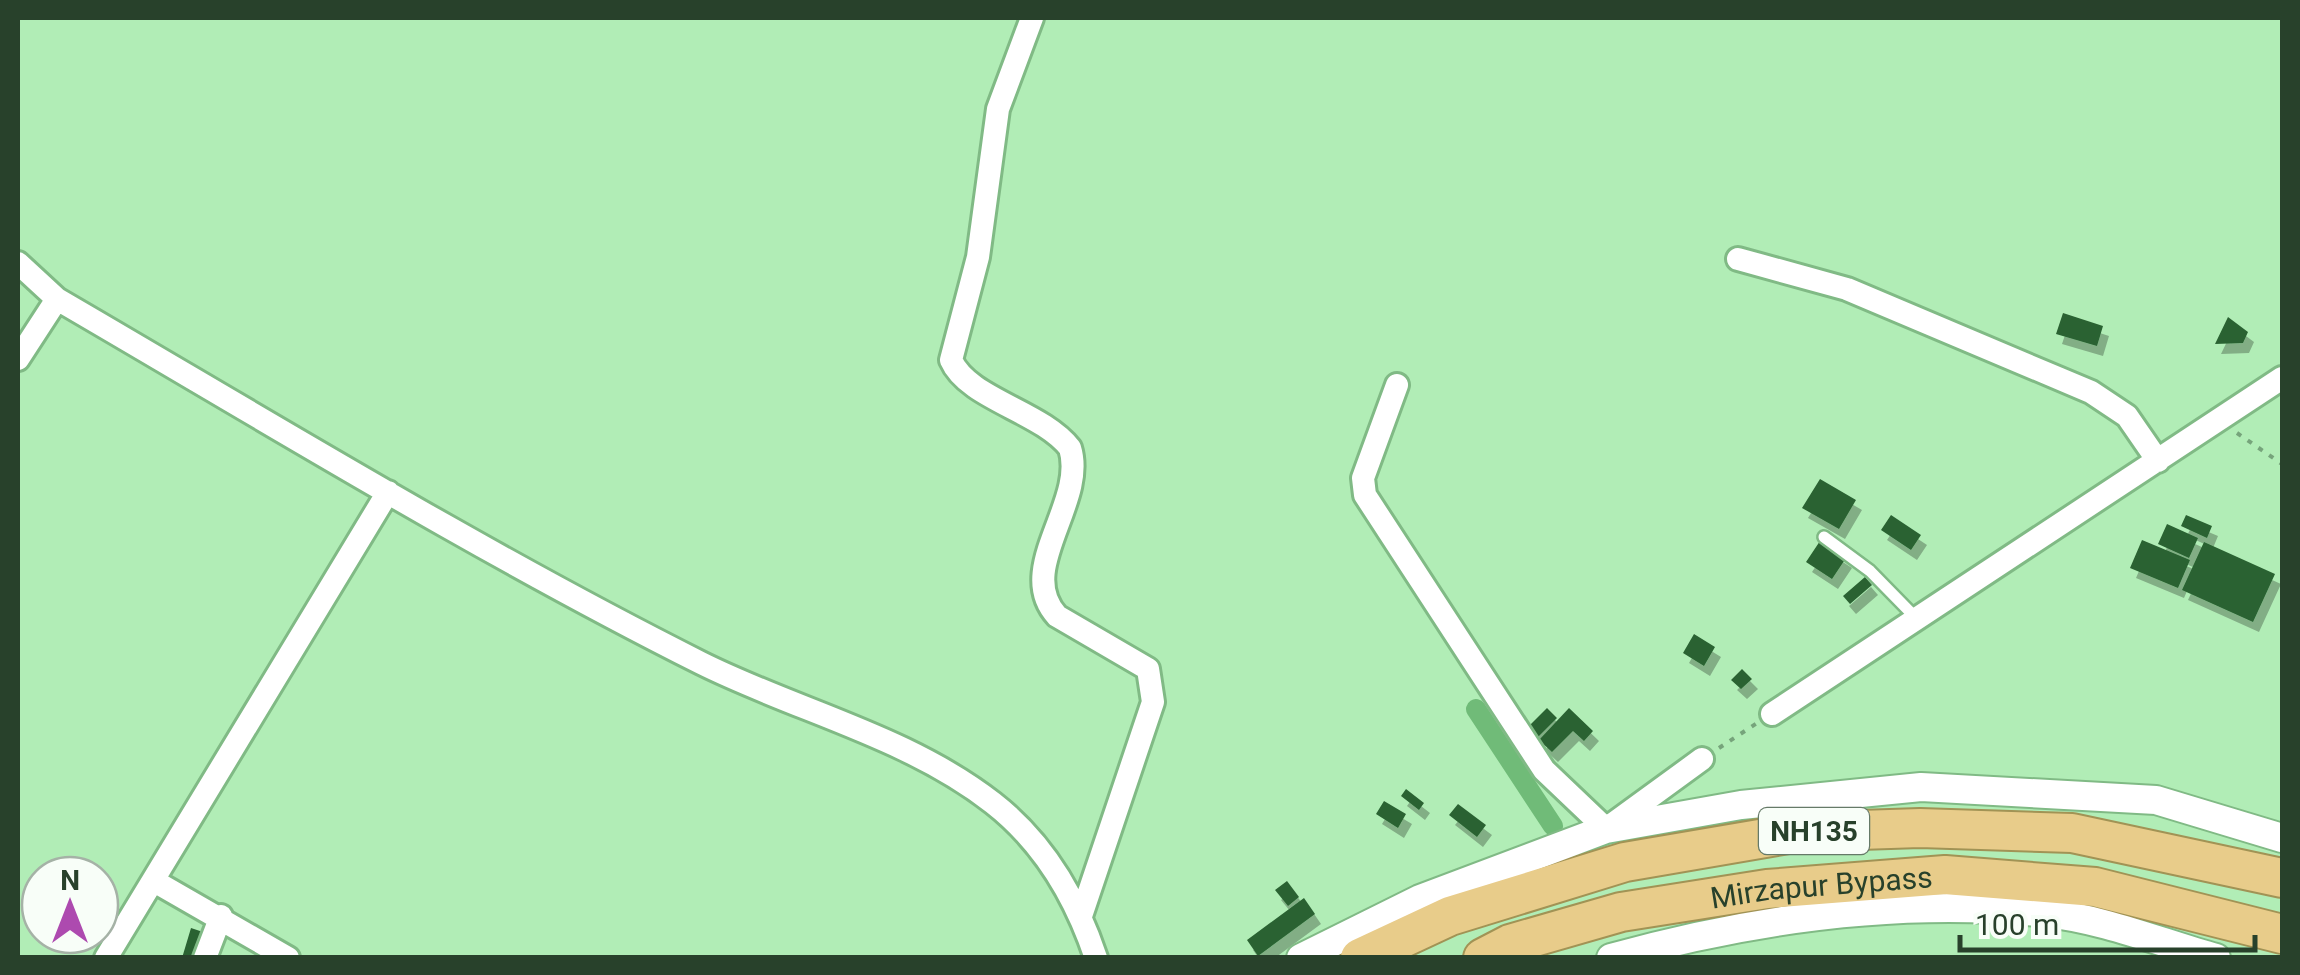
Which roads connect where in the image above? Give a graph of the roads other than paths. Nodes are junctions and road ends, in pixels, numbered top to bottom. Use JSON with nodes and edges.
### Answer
{"nodes":[{"id":1,"x":1032,"y":18,"type":"edge"},
{"id":2,"x":1738,"y":259,"type":"dead end"},
{"id":3,"x":18,"y":263,"type":"edge"},
{"id":4,"x":56,"y":300,"type":"junction"},
{"id":5,"x":18,"y":360,"type":"edge"},
{"id":6,"x":2282,"y":378,"type":"edge"},
{"id":7,"x":1397,"y":385,"type":"dead end"},
{"id":8,"x":2158,"y":461,"type":"junction"},
{"id":9,"x":388,"y":492,"type":"junction"},
{"id":10,"x":1824,"y":537,"type":"dead end"},
{"id":11,"x":1916,"y":619,"type":"junction"},
{"id":12,"x":1772,"y":714,"type":"road end"},
{"id":13,"x":1702,"y":758,"type":"road end"},
{"id":14,"x":1606,"y":829,"type":"junction"},
{"id":15,"x":2282,"y":838,"type":"edge"},
{"id":16,"x":2282,"y":878,"type":"edge"},
{"id":17,"x":154,"y":880,"type":"junction"},
{"id":18,"x":220,"y":916,"type":"junction"},
{"id":19,"x":1082,"y":916,"type":"junction"},
{"id":20,"x":2282,"y":934,"type":"edge"},
{"id":21,"x":1667,"y":950,"type":"edge"},
{"id":22,"x":106,"y":958,"type":"edge"},
{"id":23,"x":205,"y":958,"type":"edge"},
{"id":24,"x":288,"y":958,"type":"edge"},
{"id":25,"x":1096,"y":958,"type":"edge"},
{"id":26,"x":1301,"y":958,"type":"edge"},
{"id":27,"x":1360,"y":958,"type":"edge"},
{"id":28,"x":1483,"y":958,"type":"edge"},
{"id":29,"x":1611,"y":958,"type":"edge"},
{"id":30,"x":2216,"y":958,"type":"edge"}],
"edges":[{"from":1,"to":19,"type":"street"},
{"from":2,"to":8,"type":"street"},
{"from":3,"to":4,"type":"street"},
{"from":4,"to":5,"type":"street"},
{"from":4,"to":9,"type":"street"},
{"from":6,"to":8,"type":"street"},
{"from":7,"to":14,"type":"street"},
{"from":8,"to":11,"type":"street"},
{"from":9,"to":17,"type":"street"},
{"from":9,"to":19,"type":"street"},
{"from":10,"to":11,"type":"lane"},
{"from":11,"to":12,"type":"street"},
{"from":13,"to":14,"type":"street"},
{"from":14,"to":15,"type":"street"},
{"from":14,"to":26,"type":"street"},
{"from":16,"to":27,"type":"highway","number":"NH135"},
{"from":17,"to":18,"type":"street"},
{"from":17,"to":22,"type":"street"},
{"from":18,"to":23,"type":"street"},
{"from":18,"to":24,"type":"street"},
{"from":19,"to":25,"type":"street"},
{"from":20,"to":28,"type":"highway","name":"Mirzapur Bypass","number":"NH135"},
{"from":21,"to":29,"type":"street"},
{"from":21,"to":30,"type":"street"}]}
